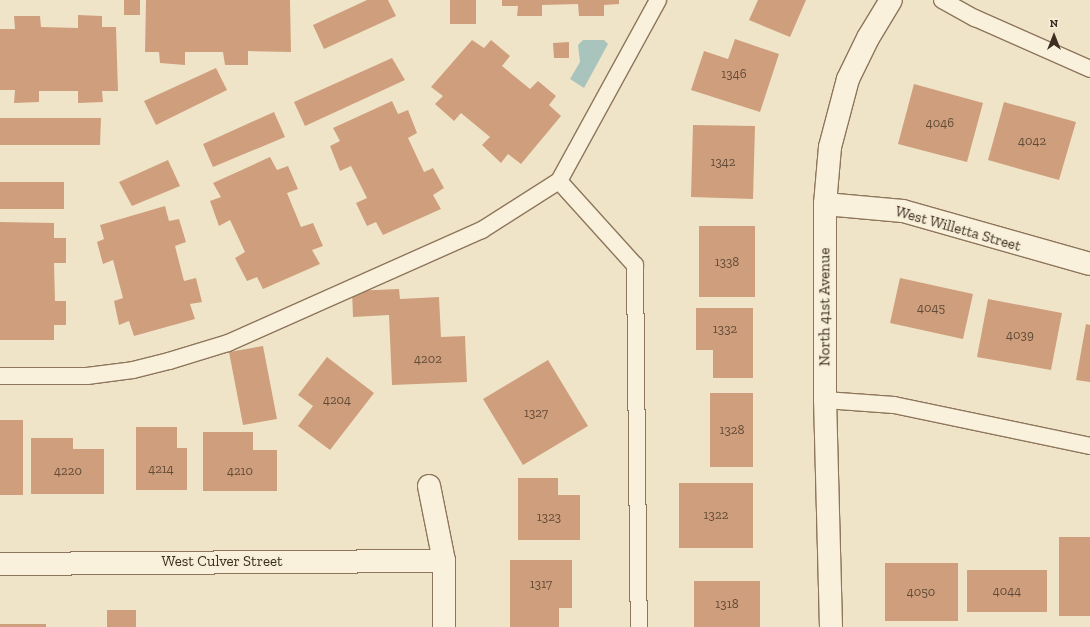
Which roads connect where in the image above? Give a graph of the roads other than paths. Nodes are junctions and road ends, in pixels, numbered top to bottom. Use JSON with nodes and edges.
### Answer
{"nodes":[{"id":1,"x":658,"y":0,"type":"edge"},
{"id":2,"x":891,"y":0,"type":"edge"},
{"id":3,"x":942,"y":0,"type":"edge"},
{"id":4,"x":1090,"y":70,"type":"edge"},
{"id":5,"x":559,"y":181,"type":"junction"},
{"id":6,"x":824,"y":204,"type":"junction"},
{"id":7,"x":1090,"y":264,"type":"edge"},
{"id":8,"x":0,"y":376,"type":"edge"},
{"id":9,"x":825,"y":400,"type":"junction"},
{"id":10,"x":1090,"y":446,"type":"edge"},
{"id":11,"x":429,"y":486,"type":"dead end"},
{"id":12,"x":444,"y":561,"type":"junction"},
{"id":13,"x":0,"y":564,"type":"edge"},
{"id":14,"x":444,"y":627,"type":"edge"},
{"id":15,"x":639,"y":627,"type":"edge"},
{"id":16,"x":831,"y":627,"type":"edge"}],
"edges":[{"from":1,"to":5,"type":"lane"},
{"from":2,"to":6,"type":"street","name":"North 41st Avenue"},
{"from":3,"to":4,"type":"lane"},
{"from":5,"to":8,"type":"lane"},
{"from":5,"to":15,"type":"lane"},
{"from":6,"to":7,"type":"street","name":"West Willetta Street"},
{"from":6,"to":9,"type":"street","name":"North 41st Avenue"},
{"from":9,"to":10,"type":"lane"},
{"from":9,"to":16,"type":"street","name":"North 41st Avenue"},
{"from":11,"to":12,"type":"street"},
{"from":12,"to":13,"type":"street","name":"West Culver Street"},
{"from":12,"to":14,"type":"street"}]}
